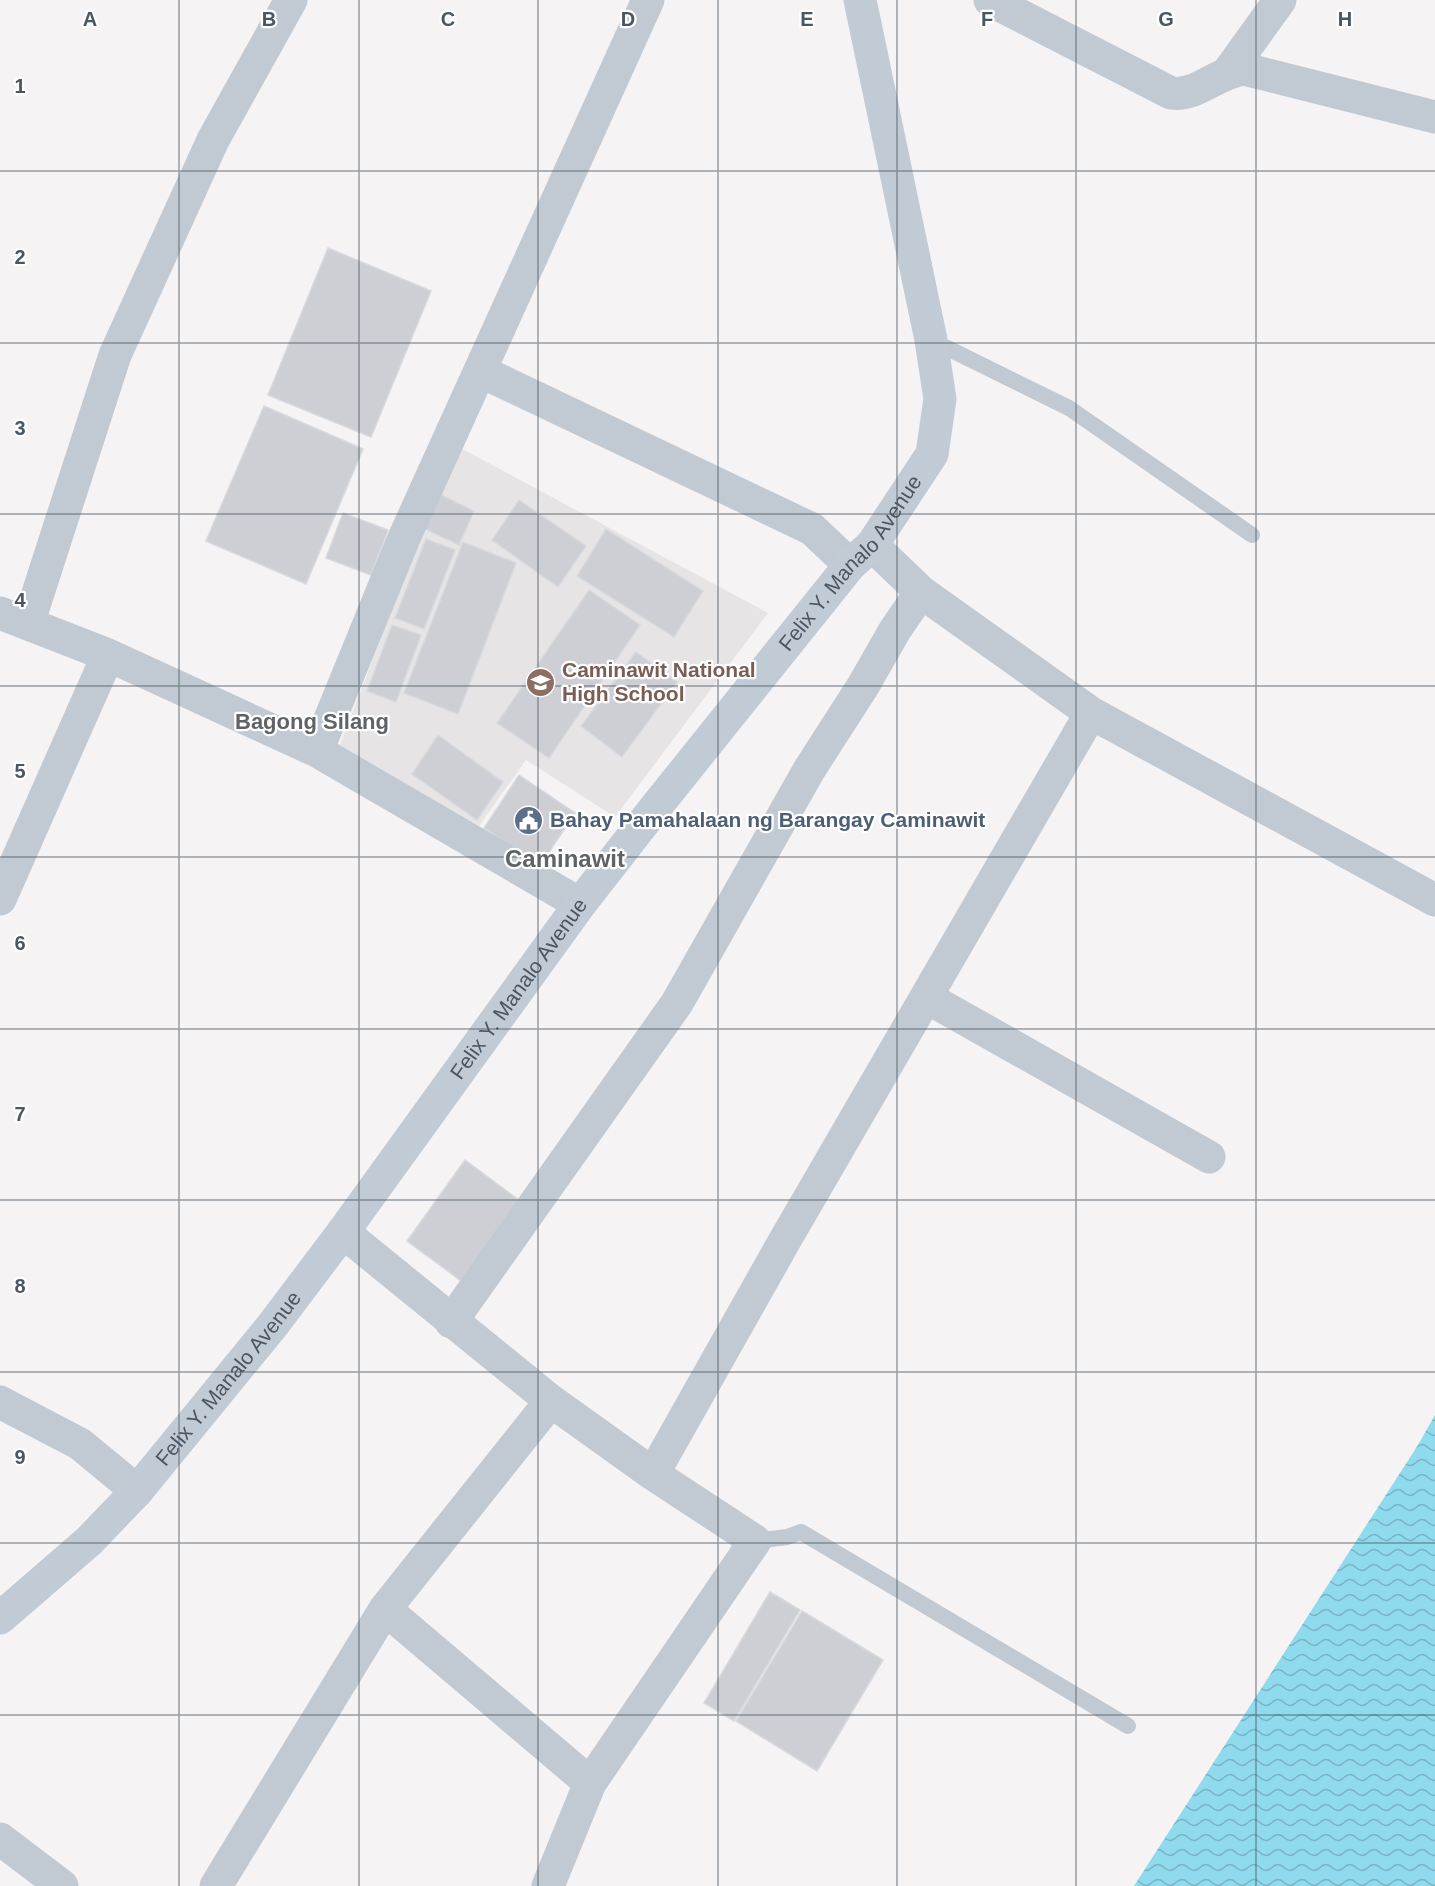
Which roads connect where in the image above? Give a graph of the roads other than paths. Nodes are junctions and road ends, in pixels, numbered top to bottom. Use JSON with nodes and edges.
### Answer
{"nodes":[{"id":1,"x":291,"y":0,"type":"edge"},
{"id":2,"x":648,"y":0,"type":"edge"},
{"id":3,"x":860,"y":0,"type":"edge"},
{"id":4,"x":990,"y":0,"type":"edge"},
{"id":5,"x":1280,"y":0,"type":"edge"},
{"id":6,"x":1229,"y":71,"type":"junction"},
{"id":7,"x":1435,"y":117,"type":"edge"},
{"id":8,"x":930,"y":340,"type":"junction"},
{"id":9,"x":480,"y":371,"type":"junction"},
{"id":10,"x":1252,"y":535,"type":"dead end"},
{"id":11,"x":861,"y":555,"type":"junction"},
{"id":12,"x":921,"y":592,"type":"junction"},
{"id":13,"x":14,"y":619,"type":"edge"},
{"id":14,"x":108,"y":655,"type":"junction"},
{"id":15,"x":1091,"y":713,"type":"junction"},
{"id":16,"x":317,"y":751,"type":"junction"},
{"id":17,"x":0,"y":899,"type":"edge"},
{"id":18,"x":1435,"y":900,"type":"edge"},
{"id":19,"x":580,"y":904,"type":"junction"},
{"id":20,"x":926,"y":998,"type":"junction"},
{"id":21,"x":1209,"y":1157,"type":"dead end"},
{"id":22,"x":343,"y":1232,"type":"junction"},
{"id":23,"x":451,"y":1322,"type":"junction"},
{"id":24,"x":551,"y":1401,"type":"junction"},
{"id":25,"x":0,"y":1402,"type":"edge"},
{"id":26,"x":653,"y":1474,"type":"junction"},
{"id":27,"x":136,"y":1491,"type":"junction"},
{"id":28,"x":755,"y":1541,"type":"junction"},
{"id":29,"x":385,"y":1610,"type":"junction"},
{"id":30,"x":0,"y":1618,"type":"edge"},
{"id":31,"x":1128,"y":1726,"type":"dead end"},
{"id":32,"x":590,"y":1783,"type":"junction"},
{"id":33,"x":0,"y":1839,"type":"edge"},
{"id":34,"x":62,"y":1886,"type":"edge"},
{"id":35,"x":216,"y":1886,"type":"edge"},
{"id":36,"x":548,"y":1886,"type":"edge"}],
"edges":[{"from":1,"to":13,"type":"street"},
{"from":2,"to":9,"type":"street"},
{"from":3,"to":8,"type":"main road","name":"Felix Y. Manalo Avenue"},
{"from":4,"to":6,"type":"street"},
{"from":5,"to":6,"type":"street"},
{"from":6,"to":7,"type":"street"},
{"from":8,"to":10,"type":"lane"},
{"from":8,"to":11,"type":"main road","name":"Felix Y. Manalo Avenue"},
{"from":9,"to":11,"type":"street"},
{"from":9,"to":16,"type":"street"},
{"from":11,"to":12,"type":"street"},
{"from":11,"to":19,"type":"main road","name":"Felix Y. Manalo Avenue"},
{"from":12,"to":15,"type":"street"},
{"from":12,"to":23,"type":"street"},
{"from":13,"to":14,"type":"street"},
{"from":14,"to":16,"type":"street"},
{"from":14,"to":17,"type":"street"},
{"from":15,"to":18,"type":"street"},
{"from":15,"to":20,"type":"street"},
{"from":16,"to":19,"type":"street"},
{"from":19,"to":22,"type":"main road","name":"Felix Y. Manalo Avenue"},
{"from":20,"to":21,"type":"street"},
{"from":20,"to":26,"type":"street"},
{"from":22,"to":23,"type":"street"},
{"from":22,"to":27,"type":"main road","name":"Felix Y. Manalo Avenue"},
{"from":23,"to":24,"type":"street"},
{"from":24,"to":26,"type":"street"},
{"from":24,"to":29,"type":"street"},
{"from":25,"to":27,"type":"street"},
{"from":26,"to":28,"type":"street"},
{"from":27,"to":30,"type":"main road","name":"Felix Y. Manalo Avenue"},
{"from":28,"to":31,"type":"lane"},
{"from":28,"to":32,"type":"street"},
{"from":29,"to":32,"type":"street"},
{"from":29,"to":35,"type":"street"},
{"from":32,"to":36,"type":"street"},
{"from":33,"to":34,"type":"street"}]}
